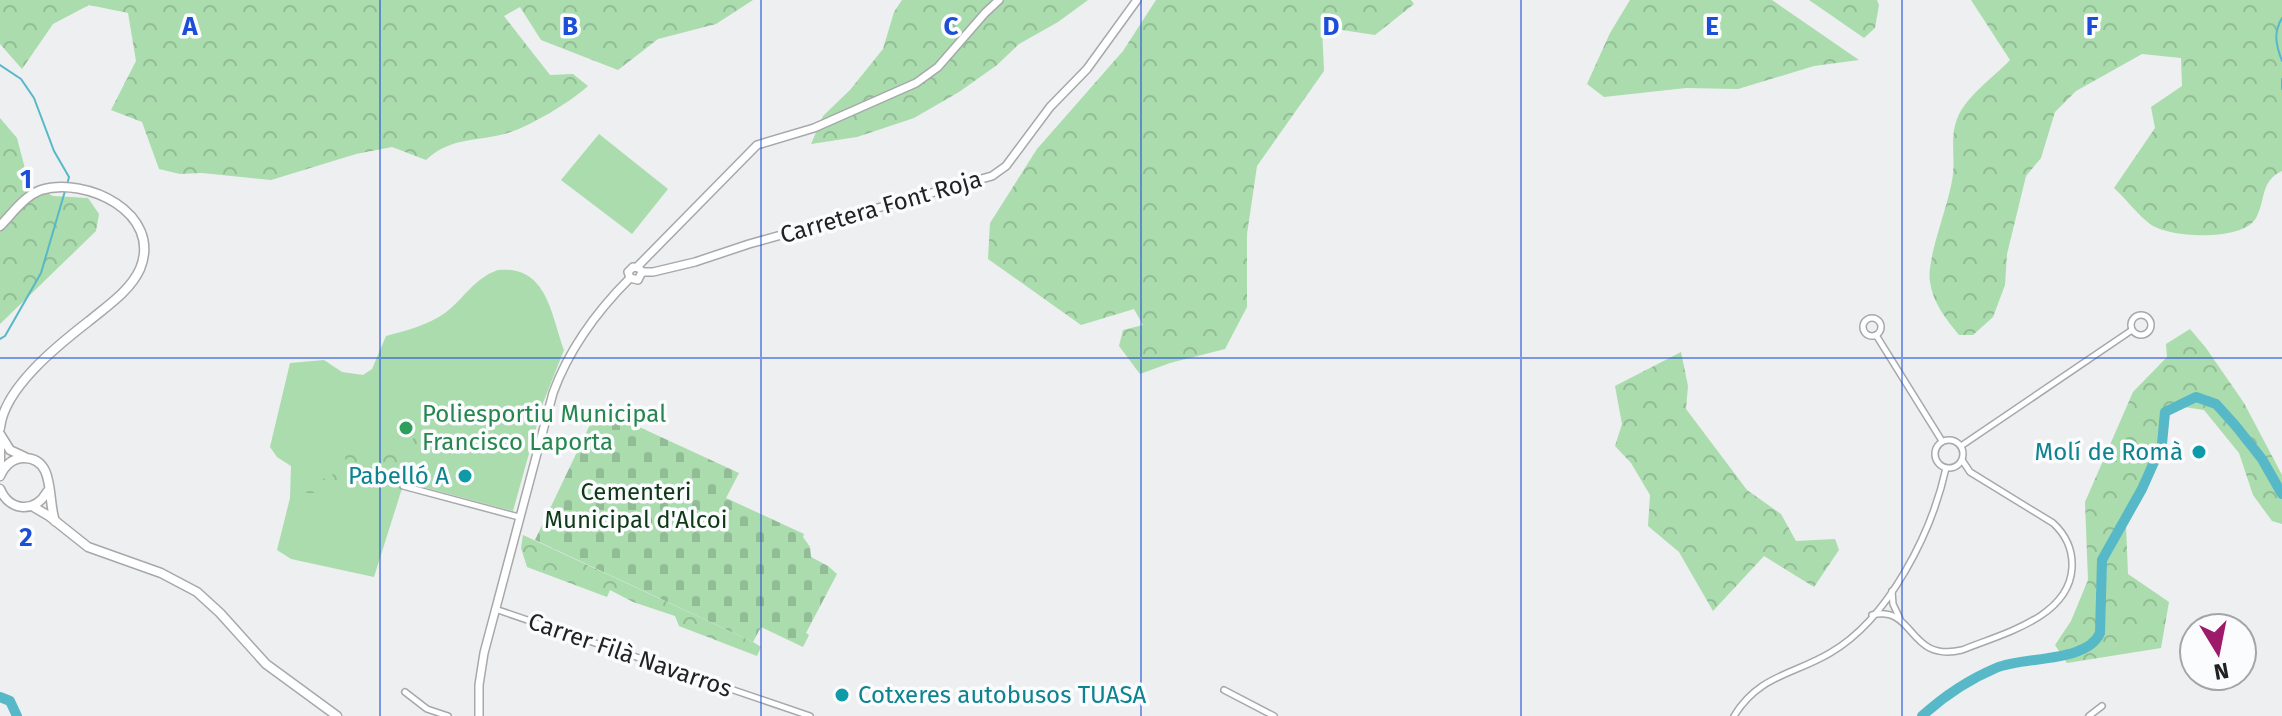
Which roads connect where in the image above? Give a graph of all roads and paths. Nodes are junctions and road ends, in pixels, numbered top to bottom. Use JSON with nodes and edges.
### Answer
{"nodes":[{"id":1,"x":999,"y":0,"type":"edge"},
{"id":2,"x":1137,"y":0,"type":"edge"},
{"id":3,"x":0,"y":226,"type":"edge"},
{"id":4,"x":640,"y":270,"type":"junction"},
{"id":5,"x":2132,"y":330,"type":"dead end"},
{"id":6,"x":1876,"y":335,"type":"dead end"},
{"id":7,"x":0,"y":428,"type":"edge"},
{"id":8,"x":0,"y":437,"type":"edge"},
{"id":9,"x":1942,"y":441,"type":"junction"},
{"id":10,"x":1961,"y":446,"type":"junction"},
{"id":11,"x":26,"y":458,"type":"junction"},
{"id":12,"x":1962,"y":460,"type":"junction"},
{"id":13,"x":1946,"y":468,"type":"junction"},
{"id":14,"x":0,"y":476,"type":"edge"},
{"id":15,"x":403,"y":486,"type":"dead end"},
{"id":16,"x":0,"y":489,"type":"edge"},
{"id":17,"x":48,"y":491,"type":"junction"},
{"id":18,"x":0,"y":505,"type":"edge"},
{"id":19,"x":13,"y":505,"type":"junction"},
{"id":20,"x":32,"y":506,"type":"junction"},
{"id":21,"x":519,"y":517,"type":"junction"},
{"id":22,"x":55,"y":521,"type":"junction"},
{"id":23,"x":1892,"y":590,"type":"junction"},
{"id":24,"x":495,"y":609,"type":"junction"},
{"id":25,"x":1872,"y":615,"type":"junction"},
{"id":26,"x":1900,"y":619,"type":"junction"},
{"id":27,"x":1224,"y":690,"type":"dead end"},
{"id":28,"x":405,"y":692,"type":"dead end"},
{"id":29,"x":2102,"y":706,"type":"dead end"},
{"id":30,"x":337,"y":716,"type":"edge"},
{"id":31,"x":448,"y":716,"type":"edge"},
{"id":32,"x":481,"y":716,"type":"edge"},
{"id":33,"x":810,"y":716,"type":"edge"},
{"id":34,"x":1274,"y":716,"type":"edge"},
{"id":35,"x":1734,"y":716,"type":"edge"},
{"id":36,"x":2089,"y":716,"type":"edge"}],
"edges":[{"from":1,"to":4,"type":"street"},
{"from":2,"to":4,"type":"street","name":"Carretera Font Roja"},
{"from":3,"to":7,"type":"main road"},
{"from":4,"to":21,"type":"street"},
{"from":5,"to":10,"type":"street"},
{"from":6,"to":9,"type":"street"},
{"from":8,"to":11,"type":"main road"},
{"from":8,"to":14,"type":"main road"},
{"from":9,"to":10,"type":"street"},
{"from":9,"to":13,"type":"street"},
{"from":10,"to":12,"type":"street"},
{"from":11,"to":14,"type":"main road"},
{"from":11,"to":17,"type":"main road"},
{"from":12,"to":13,"type":"street"},
{"from":12,"to":26,"type":"street"},
{"from":13,"to":23,"type":"street"},
{"from":15,"to":21,"type":"street"},
{"from":16,"to":19,"type":"main road"},
{"from":17,"to":20,"type":"main road"},
{"from":17,"to":22,"type":"main road"},
{"from":18,"to":19,"type":"main road"},
{"from":19,"to":20,"type":"main road"},
{"from":20,"to":22,"type":"main road"},
{"from":21,"to":24,"type":"street"},
{"from":22,"to":30,"type":"main road"},
{"from":23,"to":25,"type":"street"},
{"from":23,"to":26,"type":"street"},
{"from":24,"to":32,"type":"street"},
{"from":24,"to":33,"type":"street","name":"Carrer Filà Navarros"},
{"from":25,"to":26,"type":"street"},
{"from":25,"to":35,"type":"street"},
{"from":27,"to":34,"type":"street"},
{"from":28,"to":31,"type":"street"},
{"from":29,"to":36,"type":"street"}]}
